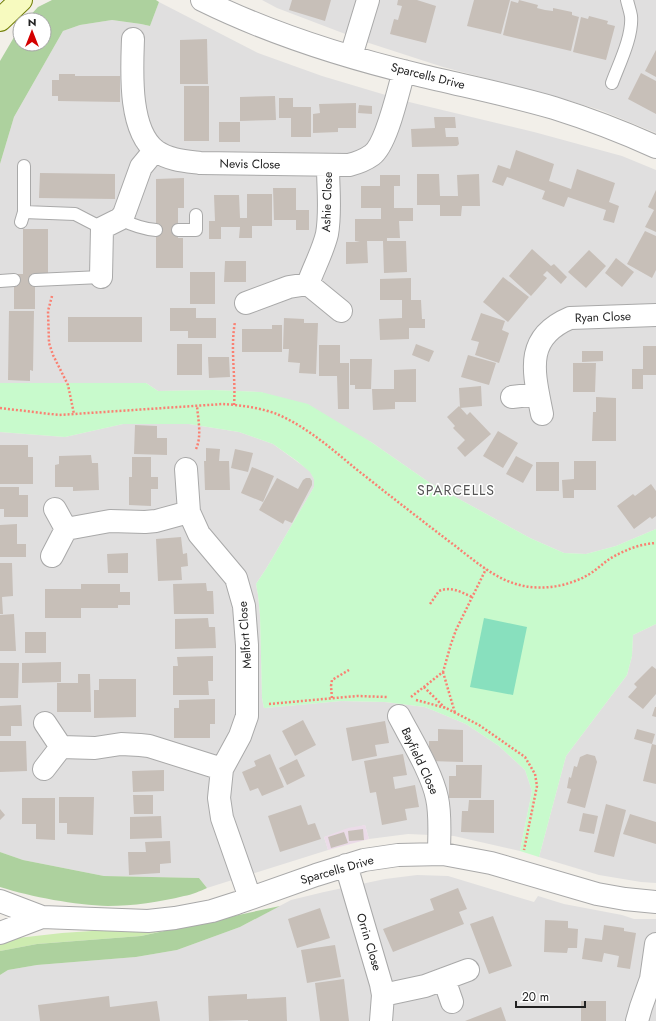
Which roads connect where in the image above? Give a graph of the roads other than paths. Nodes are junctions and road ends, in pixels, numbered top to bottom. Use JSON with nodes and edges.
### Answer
{"nodes":[{"id":1,"x":20,"y":0,"type":"edge"},
{"id":2,"x":202,"y":0,"type":"edge"},
{"id":3,"x":368,"y":0,"type":"edge"},
{"id":4,"x":627,"y":0,"type":"edge"},
{"id":5,"x":0,"y":20,"type":"edge"},
{"id":6,"x":133,"y":38,"type":"dead end"},
{"id":7,"x":351,"y":56,"type":"junction"},
{"id":8,"x":404,"y":71,"type":"junction"},
{"id":9,"x":612,"y":83,"type":"dead end"},
{"id":10,"x":656,"y":147,"type":"edge"},
{"id":11,"x":155,"y":150,"type":"junction"},
{"id":12,"x":24,"y":166,"type":"dead end"},
{"id":13,"x":328,"y":166,"type":"junction"},
{"id":14,"x":196,"y":215,"type":"dead end"},
{"id":15,"x":111,"y":224,"type":"junction"},
{"id":16,"x":156,"y":230,"type":"dead end"},
{"id":17,"x":178,"y":230,"type":"dead end"},
{"id":18,"x":101,"y":277,"type":"joint"},
{"id":19,"x":14,"y":280,"type":"dead end"},
{"id":20,"x":35,"y":280,"type":"dead end"},
{"id":21,"x":0,"y":281,"type":"edge"},
{"id":22,"x":308,"y":284,"type":"junction"},
{"id":23,"x":246,"y":303,"type":"road end"},
{"id":24,"x":341,"y":311,"type":"dead end"},
{"id":25,"x":656,"y":315,"type":"edge"},
{"id":26,"x":512,"y":397,"type":"dead end"},
{"id":27,"x":186,"y":469,"type":"road end"},
{"id":28,"x":54,"y":509,"type":"dead end"},
{"id":29,"x":189,"y":512,"type":"junction"},
{"id":30,"x":66,"y":529,"type":"junction"},
{"id":31,"x":52,"y":556,"type":"dead end"},
{"id":32,"x":404,"y":707,"type":"road end"},
{"id":33,"x":45,"y":723,"type":"dead end"},
{"id":34,"x":60,"y":747,"type":"junction"},
{"id":35,"x":44,"y":768,"type":"dead end"},
{"id":36,"x":222,"y":769,"type":"junction"},
{"id":37,"x":439,"y":854,"type":"junction"},
{"id":38,"x":346,"y":865,"type":"junction"},
{"id":39,"x":250,"y":898,"type":"junction"},
{"id":40,"x":0,"y":901,"type":"edge"},
{"id":41,"x":656,"y":902,"type":"edge"},
{"id":42,"x":42,"y":918,"type":"junction"},
{"id":43,"x":0,"y":934,"type":"edge"},
{"id":44,"x":656,"y":944,"type":"edge"},
{"id":45,"x":468,"y":970,"type":"dead end"},
{"id":46,"x":444,"y":980,"type":"junction"},
{"id":47,"x":383,"y":995,"type":"junction"},
{"id":48,"x":452,"y":1002,"type":"dead end"},
{"id":49,"x":381,"y":1021,"type":"edge"},
{"id":50,"x":637,"y":1021,"type":"edge"}],
"edges":[{"from":1,"to":5,"type":"main road"},
{"from":2,"to":7,"type":"street","name":"Sparcells Drive"},
{"from":3,"to":7,"type":"street"},
{"from":4,"to":9,"type":"lane"},
{"from":6,"to":11,"type":"street","name":"Nevis Close"},
{"from":7,"to":8,"type":"street","name":"Sparcells Drive"},
{"from":8,"to":10,"type":"street","name":"Sparcells Drive"},
{"from":8,"to":13,"type":"street","name":"Nevis Close"},
{"from":11,"to":13,"type":"street","name":"Nevis Close"},
{"from":11,"to":15,"type":"street"},
{"from":12,"to":15,"type":"lane"},
{"from":13,"to":22,"type":"street","name":"Ashie Close"},
{"from":14,"to":17,"type":"lane"},
{"from":15,"to":16,"type":"lane"},
{"from":15,"to":18,"type":"street"},
{"from":18,"to":20,"type":"lane"},
{"from":19,"to":21,"type":"lane"},
{"from":22,"to":23,"type":"street"},
{"from":22,"to":24,"type":"street"},
{"from":25,"to":26,"type":"street","name":"Ryan Close"},
{"from":27,"to":29,"type":"street","name":"Melfort Close"},
{"from":28,"to":30,"type":"street"},
{"from":29,"to":30,"type":"street"},
{"from":29,"to":36,"type":"street","name":"Melfort Close"},
{"from":30,"to":31,"type":"street"},
{"from":32,"to":37,"type":"street","name":"Bayfield Close"},
{"from":33,"to":34,"type":"street"},
{"from":34,"to":35,"type":"street"},
{"from":34,"to":36,"type":"street"},
{"from":36,"to":39,"type":"street","name":"Melfort Close"},
{"from":37,"to":38,"type":"street","name":"Sparcells Drive"},
{"from":37,"to":41,"type":"street","name":"Sparcells Drive"},
{"from":38,"to":39,"type":"street","name":"Sparcells Drive"},
{"from":38,"to":47,"type":"street","name":"Orrin Close"},
{"from":39,"to":42,"type":"street","name":"Sparcells Drive"},
{"from":40,"to":42,"type":"street","name":"Sparcells Drive"},
{"from":42,"to":43,"type":"street","name":"Sparcells Drive"},
{"from":44,"to":50,"type":"street"},
{"from":45,"to":46,"type":"street"},
{"from":46,"to":47,"type":"street"},
{"from":46,"to":48,"type":"street"},
{"from":47,"to":49,"type":"street","name":"Orrin Close"}]}
